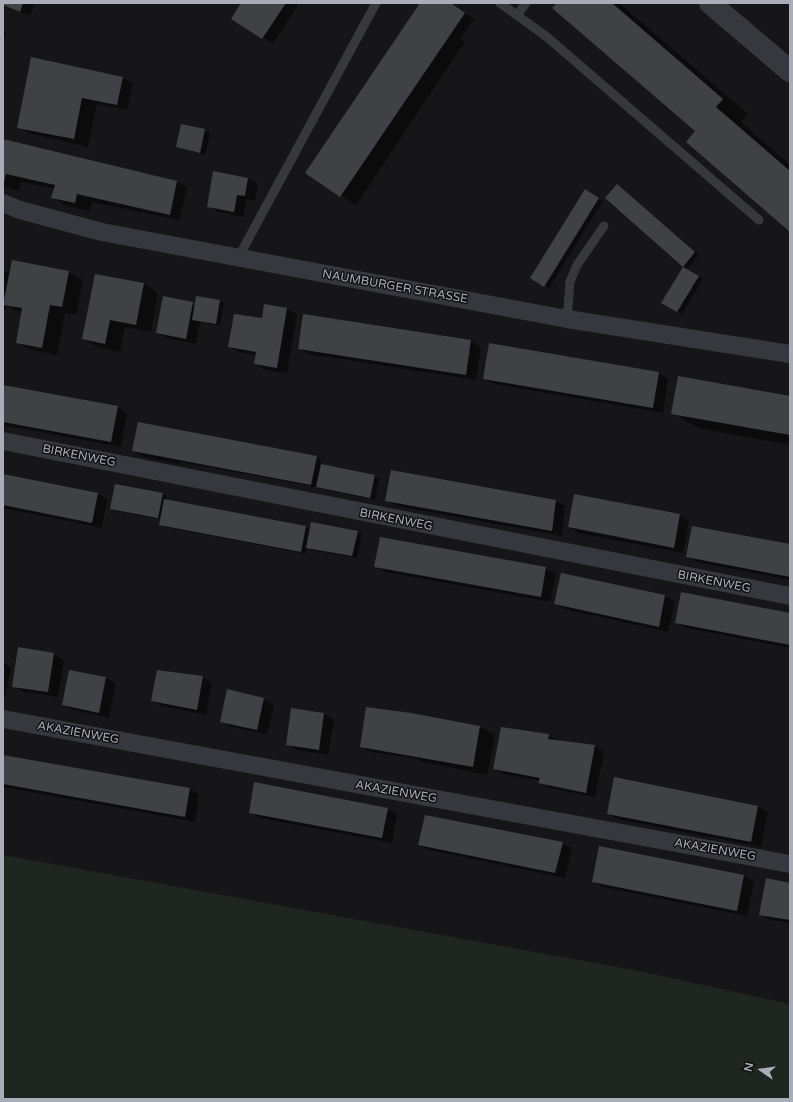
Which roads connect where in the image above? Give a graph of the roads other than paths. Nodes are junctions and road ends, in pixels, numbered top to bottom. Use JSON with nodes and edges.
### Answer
{"nodes":[{"id":1,"x":376,"y":3,"type":"edge"},
{"id":2,"x":500,"y":3,"type":"edge"},
{"id":3,"x":526,"y":3,"type":"edge"},
{"id":4,"x":710,"y":3,"type":"edge"},
{"id":5,"x":517,"y":15,"type":"junction"},
{"id":6,"x":790,"y":71,"type":"edge"},
{"id":7,"x":3,"y":203,"type":"edge"},
{"id":8,"x":759,"y":220,"type":"dead end"},
{"id":9,"x":604,"y":226,"type":"dead end"},
{"id":10,"x":238,"y":258,"type":"junction"},
{"id":11,"x":568,"y":319,"type":"junction"},
{"id":12,"x":790,"y":354,"type":"edge"},
{"id":13,"x":3,"y":441,"type":"edge"},
{"id":14,"x":790,"y":596,"type":"edge"},
{"id":15,"x":3,"y":719,"type":"edge"},
{"id":16,"x":790,"y":864,"type":"edge"}],
"edges":[{"from":1,"to":10,"type":"lane"},
{"from":2,"to":5,"type":"lane"},
{"from":3,"to":5,"type":"lane"},
{"from":4,"to":6,"type":"street"},
{"from":5,"to":8,"type":"lane"},
{"from":7,"to":10,"type":"street","name":"NAUMBURGER STRASSE"},
{"from":9,"to":11,"type":"lane"},
{"from":10,"to":11,"type":"street","name":"NAUMBURGER STRASSE"},
{"from":11,"to":12,"type":"street","name":"NAUMBURGER STRASSE"},
{"from":13,"to":14,"type":"street","name":"BIRKENWEG"},
{"from":15,"to":16,"type":"street","name":"AKAZIENWEG"}]}
